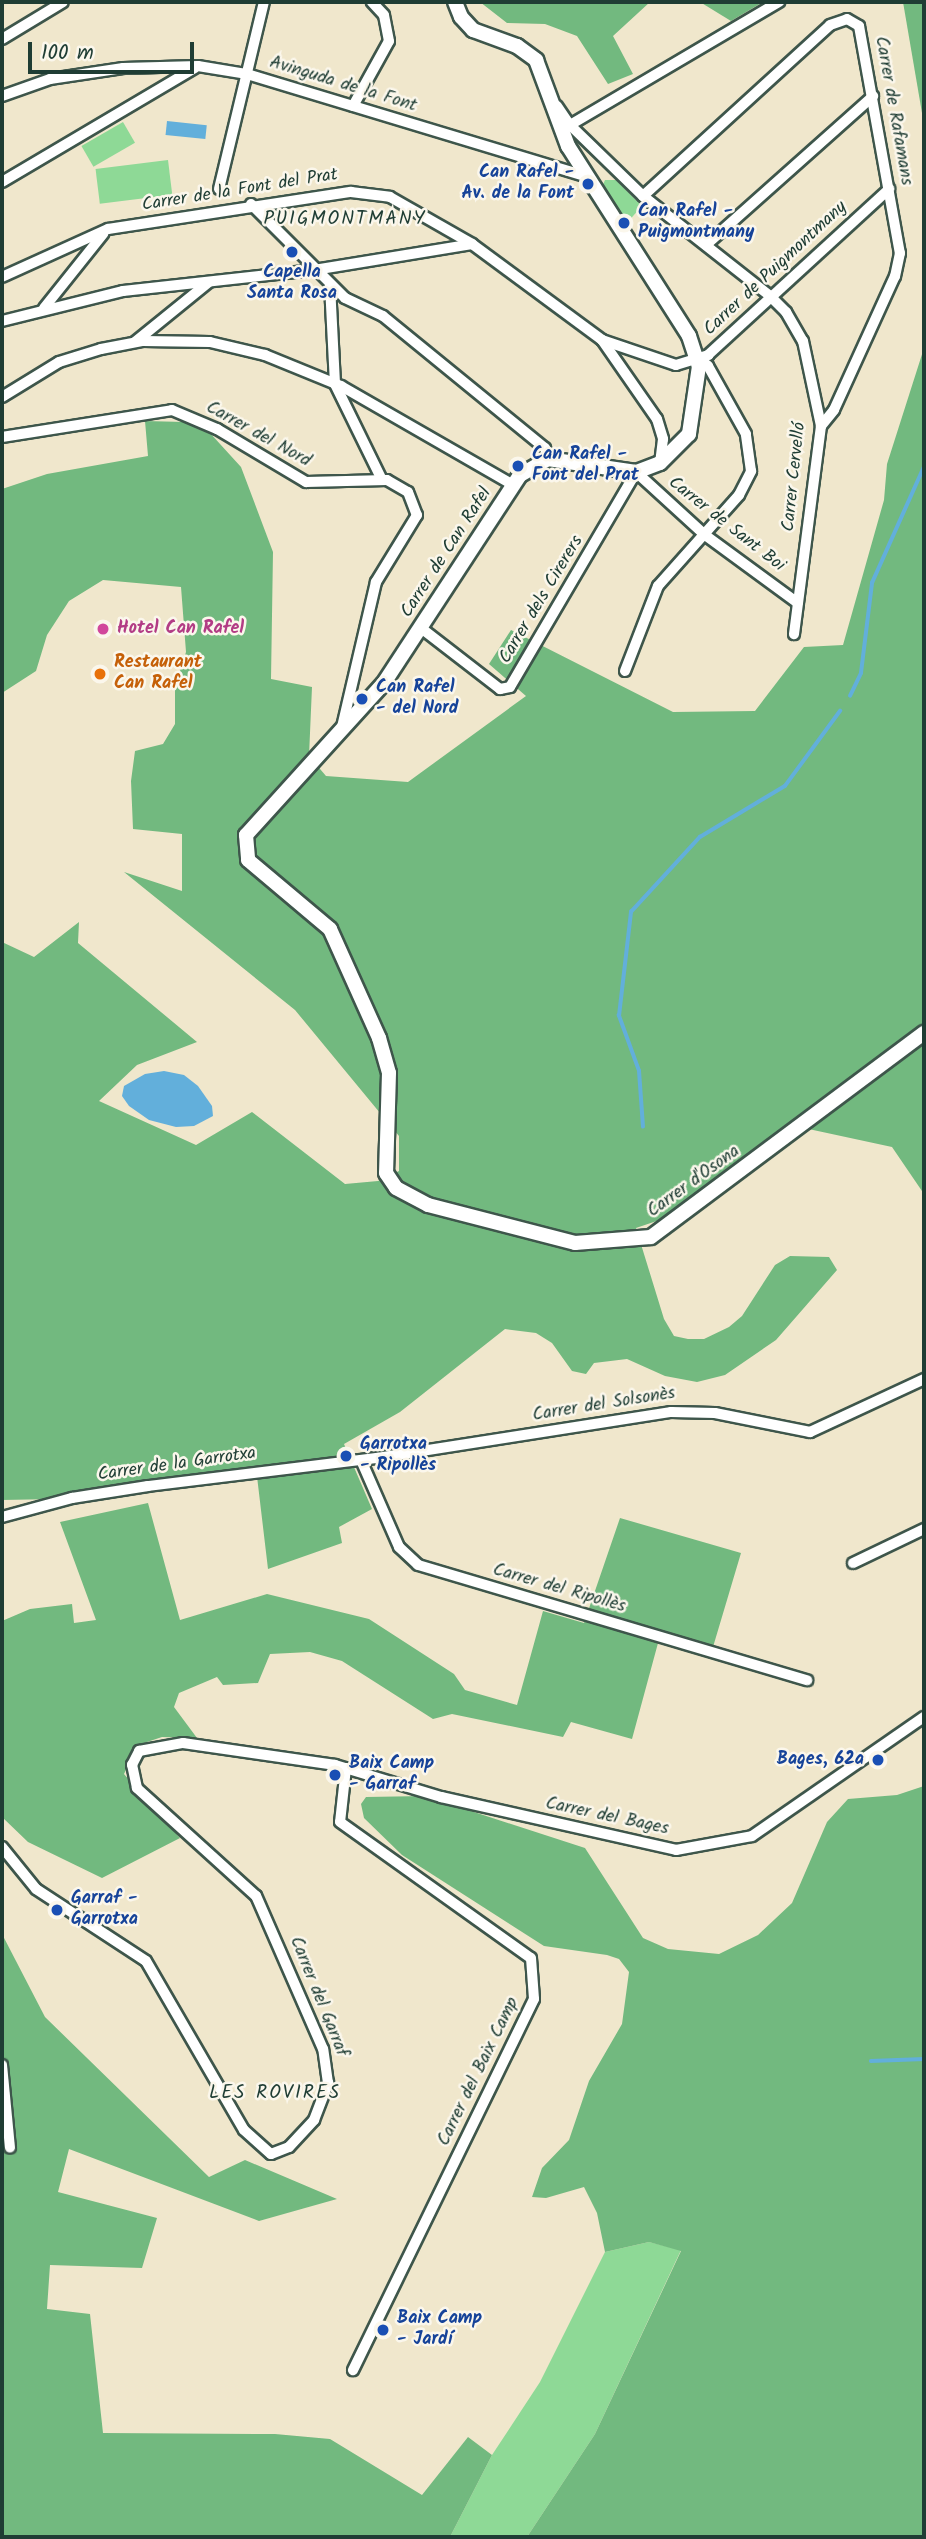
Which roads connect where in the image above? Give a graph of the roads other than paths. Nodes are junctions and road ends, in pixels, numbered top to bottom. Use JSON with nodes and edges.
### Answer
{"nodes":[{"id":1,"x":63,"y":2,"type":"edge"},
{"id":2,"x":264,"y":2,"type":"edge"},
{"id":3,"x":372,"y":2,"type":"edge"},
{"id":4,"x":455,"y":2,"type":"edge"},
{"id":5,"x":779,"y":2,"type":"edge"},
{"id":6,"x":2,"y":39,"type":"edge"},
{"id":7,"x":198,"y":66,"type":"junction"},
{"id":8,"x":247,"y":74,"type":"junction"},
{"id":9,"x":2,"y":96,"type":"edge"},
{"id":10,"x":873,"y":96,"type":"junction"},
{"id":11,"x":552,"y":97,"type":"junction"},
{"id":12,"x":353,"y":106,"type":"junction"},
{"id":13,"x":570,"y":125,"type":"junction"},
{"id":14,"x":589,"y":177,"type":"junction"},
{"id":15,"x":2,"y":182,"type":"edge"},
{"id":16,"x":219,"y":189,"type":"dead end"},
{"id":17,"x":889,"y":189,"type":"junction"},
{"id":18,"x":643,"y":196,"type":"junction"},
{"id":19,"x":251,"y":204,"type":"junction"},
{"id":20,"x":106,"y":231,"type":"junction"},
{"id":21,"x":472,"y":244,"type":"junction"},
{"id":22,"x":706,"y":245,"type":"junction"},
{"id":23,"x":314,"y":270,"type":"junction"},
{"id":24,"x":2,"y":277,"type":"edge"},
{"id":25,"x":211,"y":281,"type":"junction"},
{"id":26,"x":330,"y":285,"type":"junction"},
{"id":27,"x":771,"y":296,"type":"junction"},
{"id":28,"x":44,"y":308,"type":"junction"},
{"id":29,"x":2,"y":321,"type":"edge"},
{"id":30,"x":602,"y":340,"type":"junction"},
{"id":31,"x":135,"y":342,"type":"junction"},
{"id":32,"x":699,"y":358,"type":"junction"},
{"id":33,"x":335,"y":384,"type":"junction"},
{"id":34,"x":2,"y":397,"type":"edge"},
{"id":35,"x":821,"y":426,"type":"junction"},
{"id":36,"x":2,"y":437,"type":"edge"},
{"id":37,"x":548,"y":459,"type":"junction"},
{"id":38,"x":660,"y":463,"type":"junction"},
{"id":39,"x":636,"y":472,"type":"junction"},
{"id":40,"x":382,"y":480,"type":"junction"},
{"id":41,"x":513,"y":485,"type":"junction"},
{"id":42,"x":705,"y":536,"type":"junction"},
{"id":43,"x":798,"y":603,"type":"junction"},
{"id":44,"x":421,"y":628,"type":"junction"},
{"id":45,"x":794,"y":634,"type":"dead end"},
{"id":46,"x":625,"y":671,"type":"dead end"},
{"id":47,"x":341,"y":733,"type":"junction"},
{"id":48,"x":924,"y":1033,"type":"edge"},
{"id":49,"x":383,"y":1167,"type":"joint"},
{"id":50,"x":924,"y":1379,"type":"edge"},
{"id":51,"x":361,"y":1460,"type":"junction"},
{"id":52,"x":2,"y":1517,"type":"edge"},
{"id":53,"x":924,"y":1529,"type":"edge"},
{"id":54,"x":853,"y":1563,"type":"dead end"},
{"id":55,"x":807,"y":1680,"type":"dead end"},
{"id":56,"x":924,"y":1717,"type":"edge"},
{"id":57,"x":340,"y":1767,"type":"junction"},
{"id":58,"x":2,"y":1847,"type":"edge"},
{"id":59,"x":2,"y":2065,"type":"edge"},
{"id":60,"x":10,"y":2148,"type":"dead end"},
{"id":61,"x":353,"y":2370,"type":"dead end"}],
"edges":[{"from":1,"to":6,"type":"street"},
{"from":2,"to":8,"type":"street"},
{"from":3,"to":12,"type":"street"},
{"from":4,"to":11,"type":"street"},
{"from":5,"to":13,"type":"street"},
{"from":7,"to":8,"type":"street","name":"Avinguda de la Font"},
{"from":7,"to":9,"type":"street","name":"Avinguda de la Font"},
{"from":7,"to":15,"type":"street"},
{"from":8,"to":12,"type":"street","name":"Avinguda de la Font"},
{"from":8,"to":16,"type":"street"},
{"from":10,"to":17,"type":"street","name":"Carrer de Rafamans"},
{"from":10,"to":18,"type":"street","name":"Carrer de Rafamans"},
{"from":10,"to":22,"type":"street"},
{"from":11,"to":13,"type":"street","name":"Carrer Cervelló"},
{"from":11,"to":14,"type":"street"},
{"from":12,"to":14,"type":"street","name":"Avinguda de la Font"},
{"from":13,"to":18,"type":"street","name":"Carrer Cervelló"},
{"from":14,"to":32,"type":"street"},
{"from":17,"to":27,"type":"street","name":"Carrer de Puigmontmany"},
{"from":17,"to":35,"type":"street","name":"Carrer de Rafamans"},
{"from":18,"to":22,"type":"street","name":"Carrer Cervelló"},
{"from":19,"to":20,"type":"street","name":"Carrer de la Font del Prat"},
{"from":19,"to":21,"type":"street","name":"Carrer de la Font del Prat"},
{"from":19,"to":23,"type":"street"},
{"from":20,"to":24,"type":"street","name":"Carrer de la Font del Prat"},
{"from":20,"to":28,"type":"street"},
{"from":21,"to":23,"type":"street"},
{"from":21,"to":30,"type":"street","name":"Carrer de la Font del Prat"},
{"from":22,"to":27,"type":"street","name":"Carrer Cervelló"},
{"from":23,"to":25,"type":"street"},
{"from":23,"to":26,"type":"street"},
{"from":25,"to":28,"type":"street"},
{"from":25,"to":31,"type":"street"},
{"from":26,"to":33,"type":"street"},
{"from":26,"to":37,"type":"street"},
{"from":27,"to":32,"type":"street","name":"Carrer de Puigmontmany"},
{"from":27,"to":35,"type":"street","name":"Carrer Cervelló"},
{"from":28,"to":29,"type":"street"},
{"from":30,"to":32,"type":"street","name":"Carrer de Puigmontmany"},
{"from":30,"to":38,"type":"street","name":"Carrer de la Font del Prat"},
{"from":31,"to":33,"type":"street"},
{"from":31,"to":34,"type":"street"},
{"from":32,"to":38,"type":"street"},
{"from":32,"to":42,"type":"street"},
{"from":33,"to":40,"type":"street"},
{"from":33,"to":41,"type":"street"},
{"from":35,"to":43,"type":"street","name":"Carrer Cervelló"},
{"from":36,"to":40,"type":"street","name":"Carrer del Nord"},
{"from":37,"to":39,"type":"street"},
{"from":37,"to":41,"type":"street","name":"Carrer de Can Rafel"},
{"from":38,"to":39,"type":"street"},
{"from":39,"to":42,"type":"street","name":"Carrer de Sant Boi"},
{"from":39,"to":44,"type":"street","name":"Carrer dels Cirerers"},
{"from":40,"to":47,"type":"street"},
{"from":41,"to":44,"type":"street","name":"Carrer de Can Rafel"},
{"from":42,"to":43,"type":"street","name":"Carrer de Sant Boi"},
{"from":42,"to":46,"type":"street"},
{"from":43,"to":45,"type":"street","name":"Carrer Cervelló"},
{"from":44,"to":47,"type":"street","name":"Carrer de Can Rafel"},
{"from":47,"to":49,"type":"street","name":"Carrer de Can Rafel"},
{"from":48,"to":49,"type":"street","name":"Carrer d'Osona"},
{"from":50,"to":51,"type":"street","name":"Carrer del Solsonès"},
{"from":51,"to":52,"type":"street","name":"Carrer de la Garrotxa"},
{"from":51,"to":55,"type":"street","name":"Carrer del Ripollès"},
{"from":53,"to":54,"type":"street"},
{"from":56,"to":57,"type":"street","name":"Carrer del Bages"},
{"from":57,"to":58,"type":"street","name":"Carrer del Garraf"},
{"from":57,"to":61,"type":"street","name":"Carrer del Baix Camp"},
{"from":59,"to":60,"type":"street"}]}
